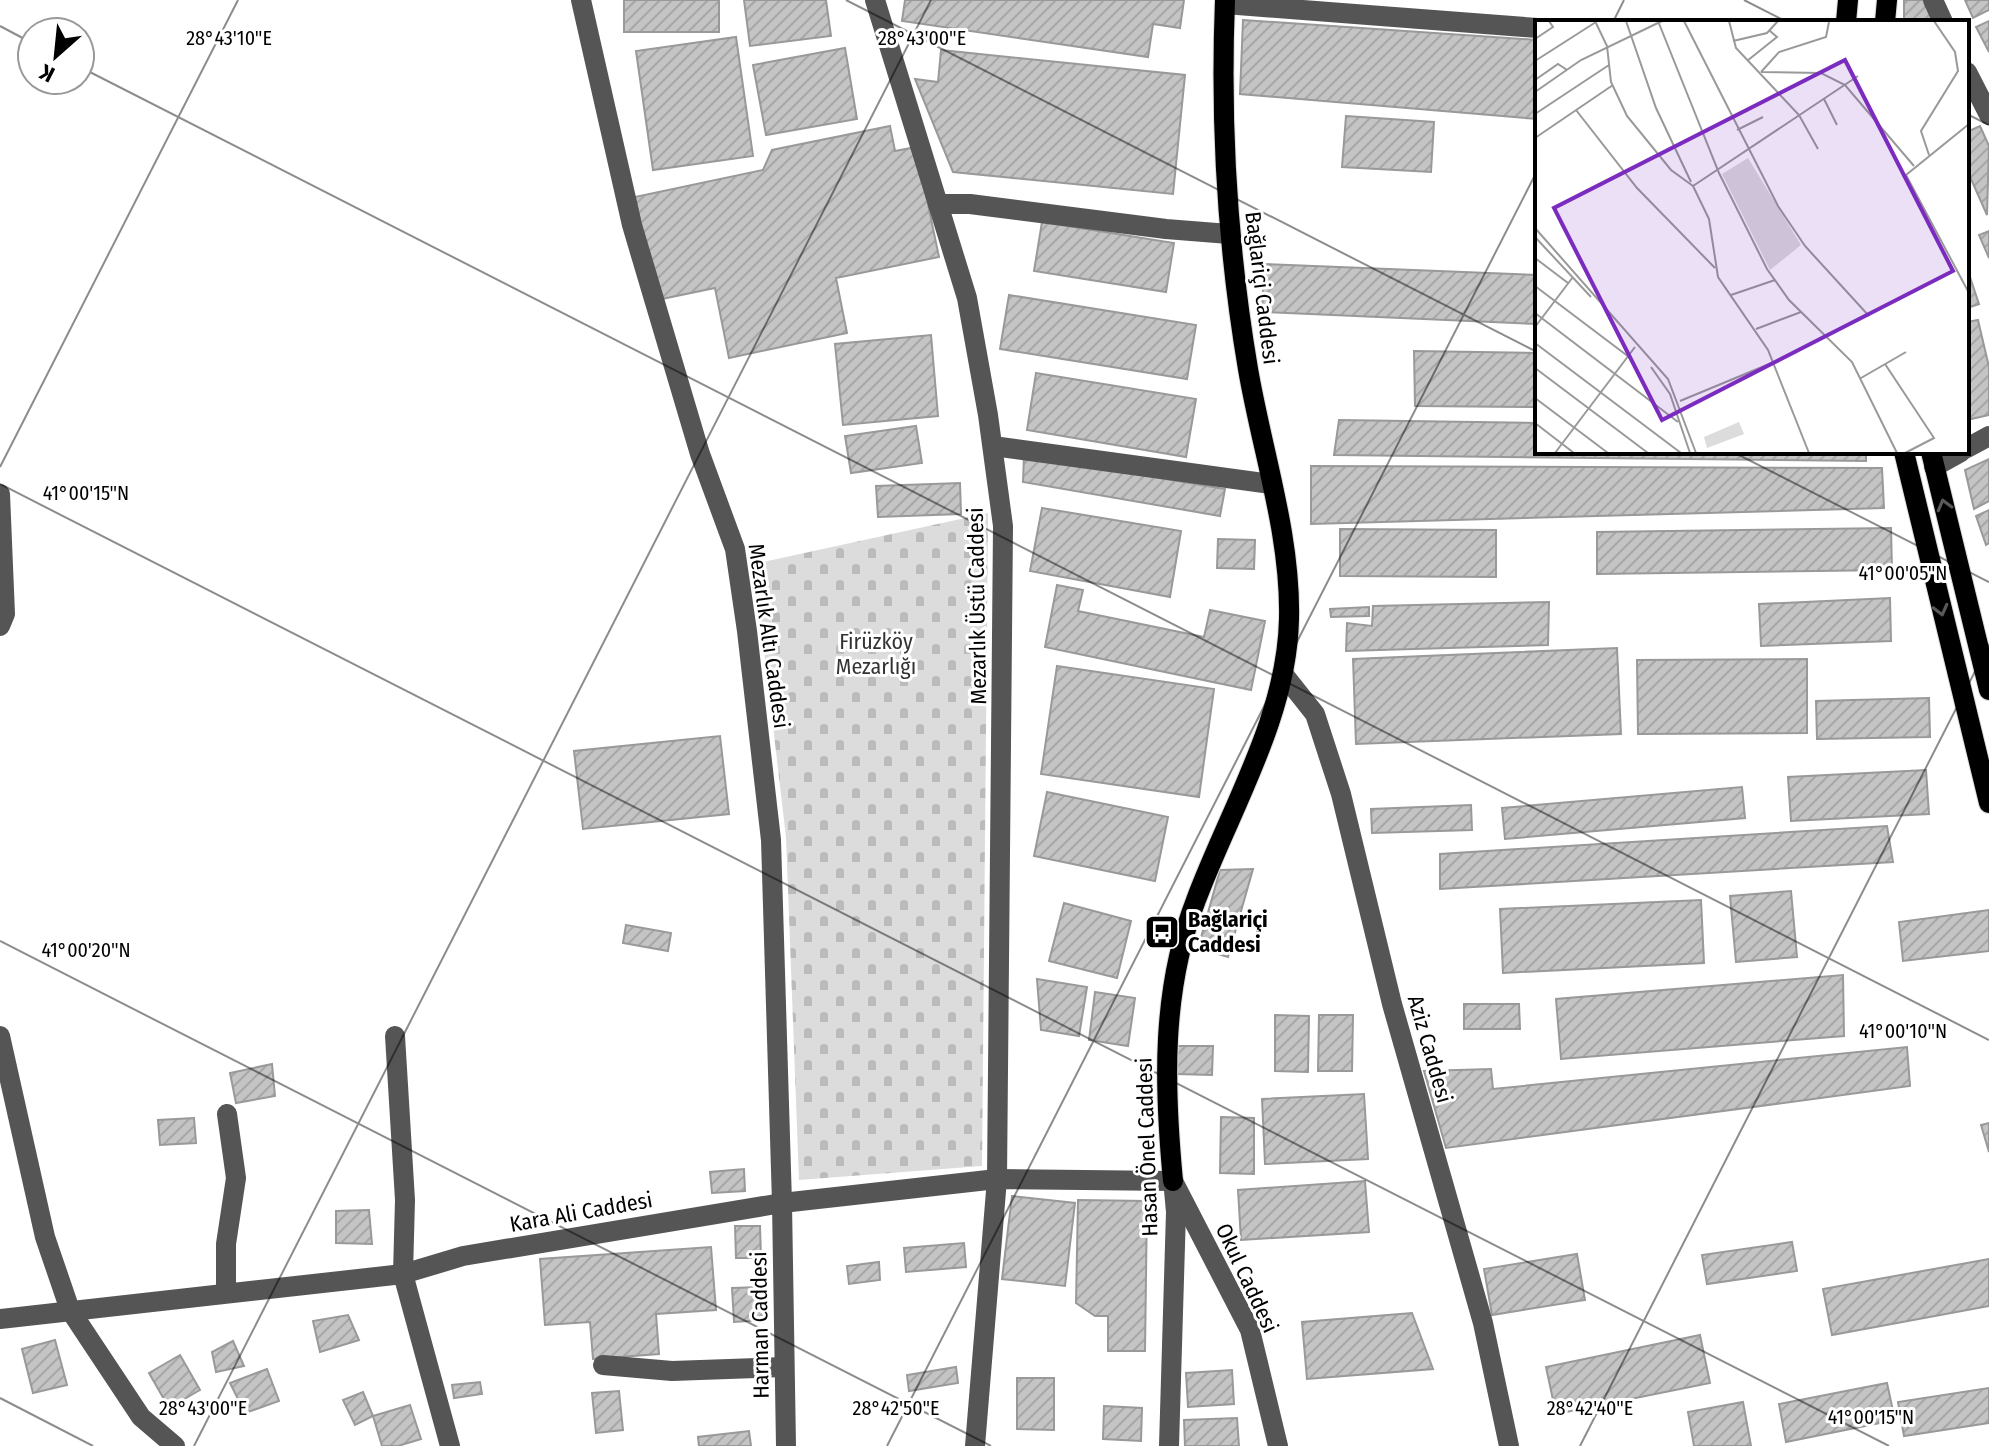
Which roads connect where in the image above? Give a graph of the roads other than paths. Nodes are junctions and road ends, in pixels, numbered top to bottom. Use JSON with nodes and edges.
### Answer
{"nodes":[{"id":1,"x":581,"y":0,"type":"edge"},
{"id":2,"x":875,"y":0,"type":"edge"},
{"id":3,"x":1848,"y":0,"type":"edge"},
{"id":4,"x":1887,"y":0,"type":"edge"},
{"id":5,"x":1933,"y":0,"type":"edge"},
{"id":6,"x":1225,"y":2,"type":"edge"},
{"id":7,"x":1846,"y":20,"type":"edge"},
{"id":8,"x":1885,"y":20,"type":"edge"},
{"id":9,"x":1942,"y":20,"type":"edge"},
{"id":10,"x":1535,"y":28,"type":"edge"},
{"id":11,"x":1969,"y":76,"type":"edge"},
{"id":12,"x":1989,"y":115,"type":"edge"},
{"id":13,"x":938,"y":204,"type":"junction"},
{"id":14,"x":1229,"y":234,"type":"junction"},
{"id":15,"x":1989,"y":436,"type":"edge"},
{"id":16,"x":993,"y":446,"type":"junction"},
{"id":17,"x":1969,"y":447,"type":"edge"},
{"id":18,"x":1904,"y":454,"type":"edge"},
{"id":19,"x":1954,"y":454,"type":"edge"},
{"id":20,"x":1932,"y":460,"type":"edge"},
{"id":21,"x":1271,"y":484,"type":"junction"},
{"id":22,"x":0,"y":494,"type":"edge"},
{"id":23,"x":1917,"y":511,"type":"junction"},
{"id":24,"x":0,"y":626,"type":"edge"},
{"id":25,"x":1284,"y":675,"type":"junction"},
{"id":26,"x":1989,"y":690,"type":"edge"},
{"id":27,"x":1989,"y":803,"type":"edge"},
{"id":28,"x":0,"y":1036,"type":"edge"},
{"id":29,"x":395,"y":1036,"type":"dead end"},
{"id":30,"x":227,"y":1114,"type":"dead end"},
{"id":31,"x":997,"y":1179,"type":"junction"},
{"id":32,"x":1173,"y":1181,"type":"junction"},
{"id":33,"x":782,"y":1203,"type":"junction"},
{"id":34,"x":403,"y":1274,"type":"junction"},
{"id":35,"x":226,"y":1293,"type":"junction"},
{"id":36,"x":70,"y":1310,"type":"junction"},
{"id":37,"x":0,"y":1319,"type":"edge"},
{"id":38,"x":603,"y":1365,"type":"dead end"},
{"id":39,"x":784,"y":1367,"type":"junction"},
{"id":40,"x":175,"y":1446,"type":"edge"},
{"id":41,"x":450,"y":1446,"type":"edge"},
{"id":42,"x":786,"y":1446,"type":"edge"},
{"id":43,"x":975,"y":1446,"type":"edge"},
{"id":44,"x":1169,"y":1446,"type":"edge"},
{"id":45,"x":1278,"y":1446,"type":"edge"},
{"id":46,"x":1509,"y":1446,"type":"edge"}],
"edges":[{"from":1,"to":33,"type":"street","name":"Mezarlık Altı Caddesi"},
{"from":2,"to":13,"type":"street","name":"Mezarlık Üstü Caddesi"},
{"from":3,"to":7,"type":"main road"},
{"from":4,"to":8,"type":"main road"},
{"from":5,"to":9,"type":"street"},
{"from":6,"to":10,"type":"street"},
{"from":6,"to":14,"type":"main road","name":"Bağlariçi Caddesi"},
{"from":11,"to":12,"type":"street"},
{"from":13,"to":14,"type":"street"},
{"from":13,"to":16,"type":"street","name":"Mezarlık Üstü Caddesi"},
{"from":14,"to":21,"type":"main road","name":"Bağlariçi Caddesi"},
{"from":15,"to":17,"type":"street"},
{"from":16,"to":21,"type":"street"},
{"from":16,"to":31,"type":"street","name":"Mezarlık Üstü Caddesi"},
{"from":18,"to":23,"type":"main road"},
{"from":19,"to":20,"type":"street"},
{"from":20,"to":23,"type":"main road"},
{"from":26,"to":20,"type":"main road","one_way":true},
{"from":21,"to":25,"type":"main road","name":"Bağlariçi Caddesi"},
{"from":22,"to":24,"type":"street"},
{"from":23,"to":27,"type":"main road","one_way":true},
{"from":25,"to":32,"type":"main road","name":"Hasan Önel Caddesi"},
{"from":25,"to":46,"type":"street","name":"Aziz Caddesi"},
{"from":28,"to":36,"type":"street"},
{"from":29,"to":34,"type":"street"},
{"from":30,"to":35,"type":"street"},
{"from":31,"to":32,"type":"street","name":"Kara Ali Caddesi"},
{"from":31,"to":33,"type":"street","name":"Kara Ali Caddesi"},
{"from":31,"to":43,"type":"street","name":"Mezarlık Üstü Caddesi"},
{"from":32,"to":44,"type":"street","name":"Hasan Önel Caddesi"},
{"from":32,"to":45,"type":"street","name":"Okul Caddesi"},
{"from":33,"to":34,"type":"street","name":"Kara Ali Caddesi"},
{"from":33,"to":39,"type":"street","name":"Harman Caddesi"},
{"from":34,"to":35,"type":"street","name":"Kara Ali Caddesi"},
{"from":34,"to":41,"type":"street"},
{"from":35,"to":36,"type":"street","name":"Kara Ali Caddesi"},
{"from":36,"to":37,"type":"street","name":"Kara Ali Caddesi"},
{"from":36,"to":40,"type":"street"},
{"from":38,"to":39,"type":"street"},
{"from":39,"to":42,"type":"street","name":"Harman Caddesi"}]}
